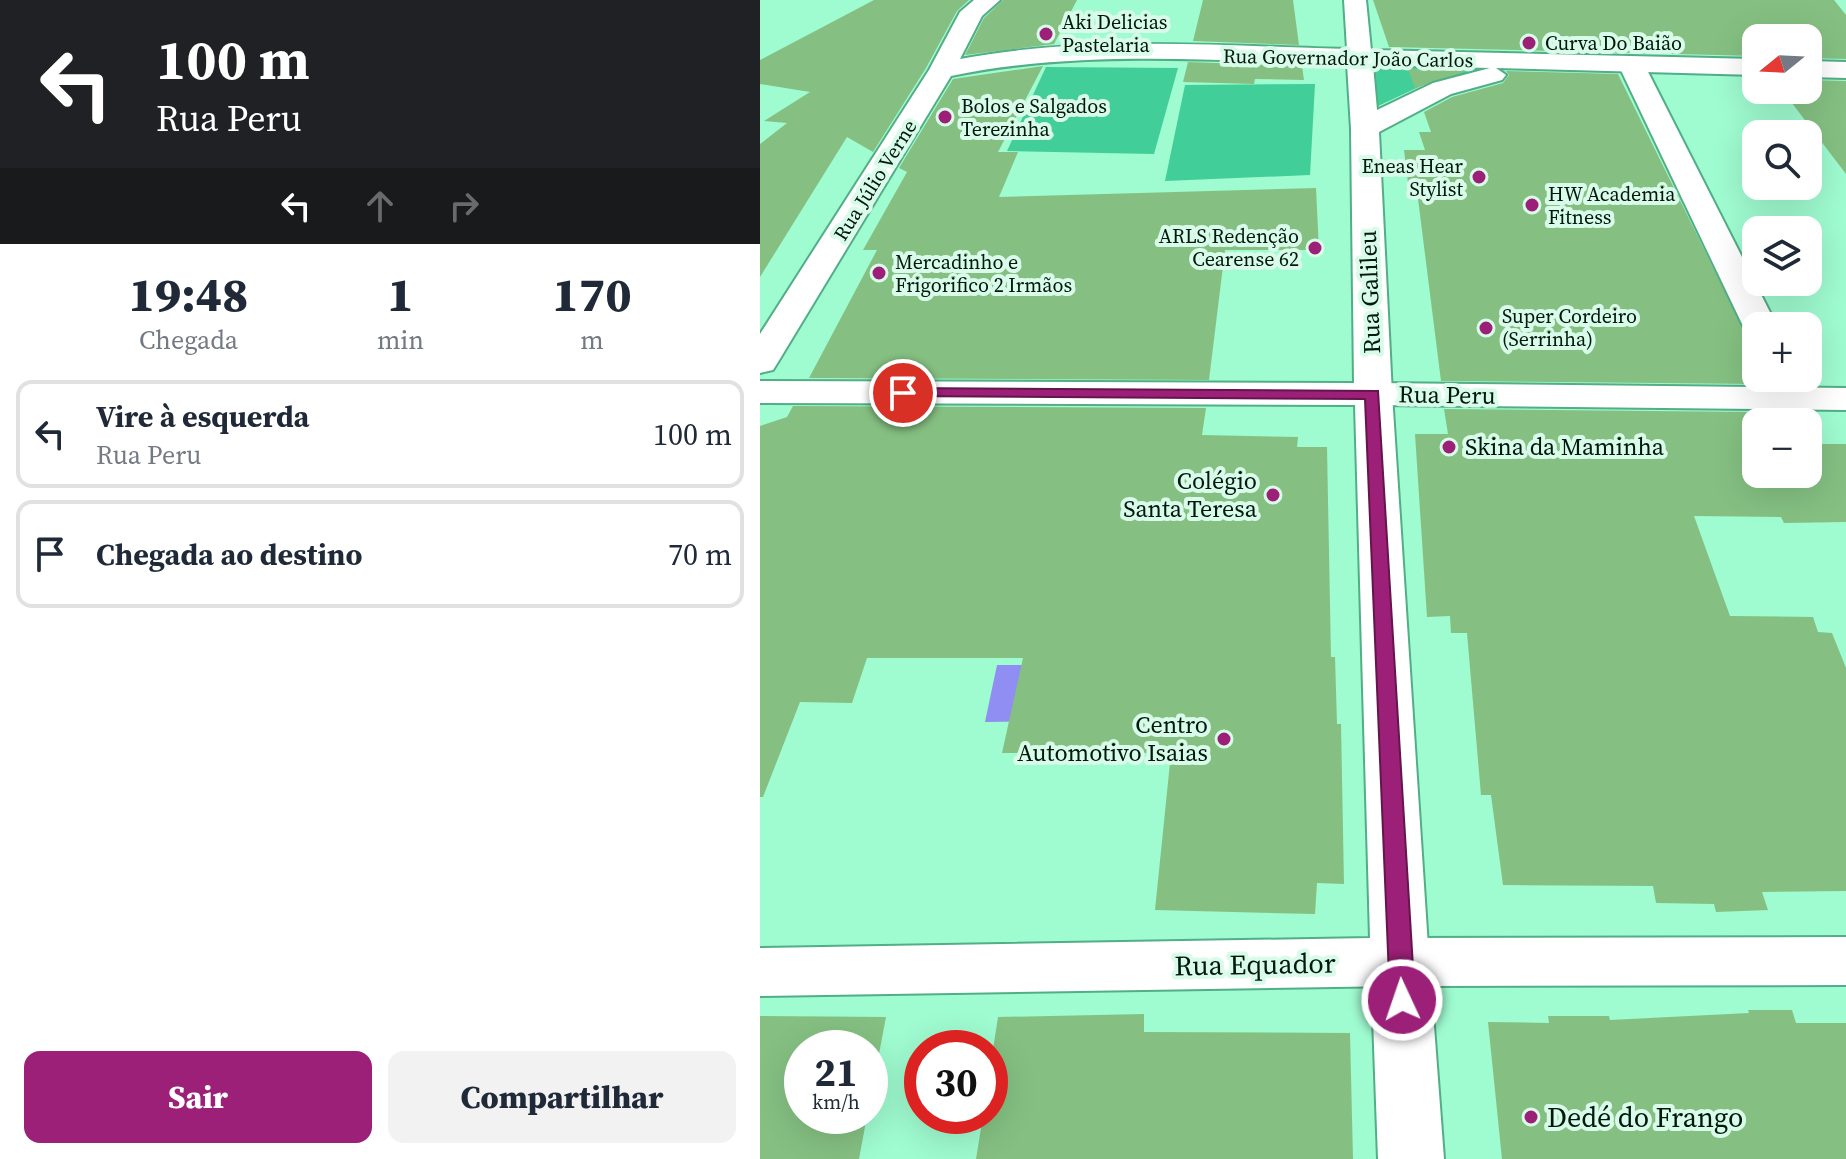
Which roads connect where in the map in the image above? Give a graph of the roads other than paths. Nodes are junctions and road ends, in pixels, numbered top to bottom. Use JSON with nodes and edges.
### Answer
{"nodes":[{"id":1,"x":989,"y":0,"type":"edge"},
{"id":2,"x":1355,"y":0,"type":"edge"},
{"id":3,"x":1358,"y":58,"type":"junction"},
{"id":4,"x":1594,"y":63,"type":"junction"},
{"id":5,"x":1631,"y":64,"type":"junction"},
{"id":6,"x":1742,"y":67,"type":"edge"},
{"id":7,"x":1822,"y":69,"type":"edge"},
{"id":8,"x":942,"y":70,"type":"junction"},
{"id":9,"x":1846,"y":70,"type":"edge"},
{"id":10,"x":1365,"y":129,"type":"junction"},
{"id":11,"x":1753,"y":312,"type":"edge"},
{"id":12,"x":760,"y":362,"type":"edge"},
{"id":13,"x":760,"y":392,"type":"edge"},
{"id":14,"x":1373,"y":394,"type":"junction"},
{"id":15,"x":1846,"y":399,"type":"edge"},
{"id":16,"x":1846,"y":961,"type":"edge"},
{"id":17,"x":1400,"y":962,"type":"junction"},
{"id":18,"x":760,"y":972,"type":"edge"},
{"id":19,"x":1411,"y":1159,"type":"edge"}],
"edges":[{"from":1,"to":8,"type":"street","name":"Rua Júlio Verne"},
{"from":2,"to":3,"type":"street","name":"Rua Galileu"},
{"from":3,"to":4,"type":"street","name":"Rua Governador João Carlos"},
{"from":3,"to":8,"type":"street","name":"Rua Governador João Carlos"},
{"from":3,"to":10,"type":"street","name":"Rua Galileu"},
{"from":4,"to":5,"type":"street","name":"Rua Governador João Carlos"},
{"from":4,"to":10,"type":"street"},
{"from":5,"to":6,"type":"street","name":"Rua Governador João Carlos"},
{"from":5,"to":11,"type":"street"},
{"from":7,"to":9,"type":"street"},
{"from":8,"to":12,"type":"street","name":"Rua Júlio Verne"},
{"from":10,"to":14,"type":"street","name":"Rua Galileu"},
{"from":13,"to":14,"type":"street","name":"Rua Peru"},
{"from":14,"to":15,"type":"street","name":"Rua Peru"},
{"from":14,"to":17,"type":"street","name":"Rua Galileu"},
{"from":16,"to":17,"type":"street","name":"Rua Equador"},
{"from":17,"to":18,"type":"street","name":"Rua Equador"},
{"from":17,"to":19,"type":"street","name":"Rua Galileu"}]}
